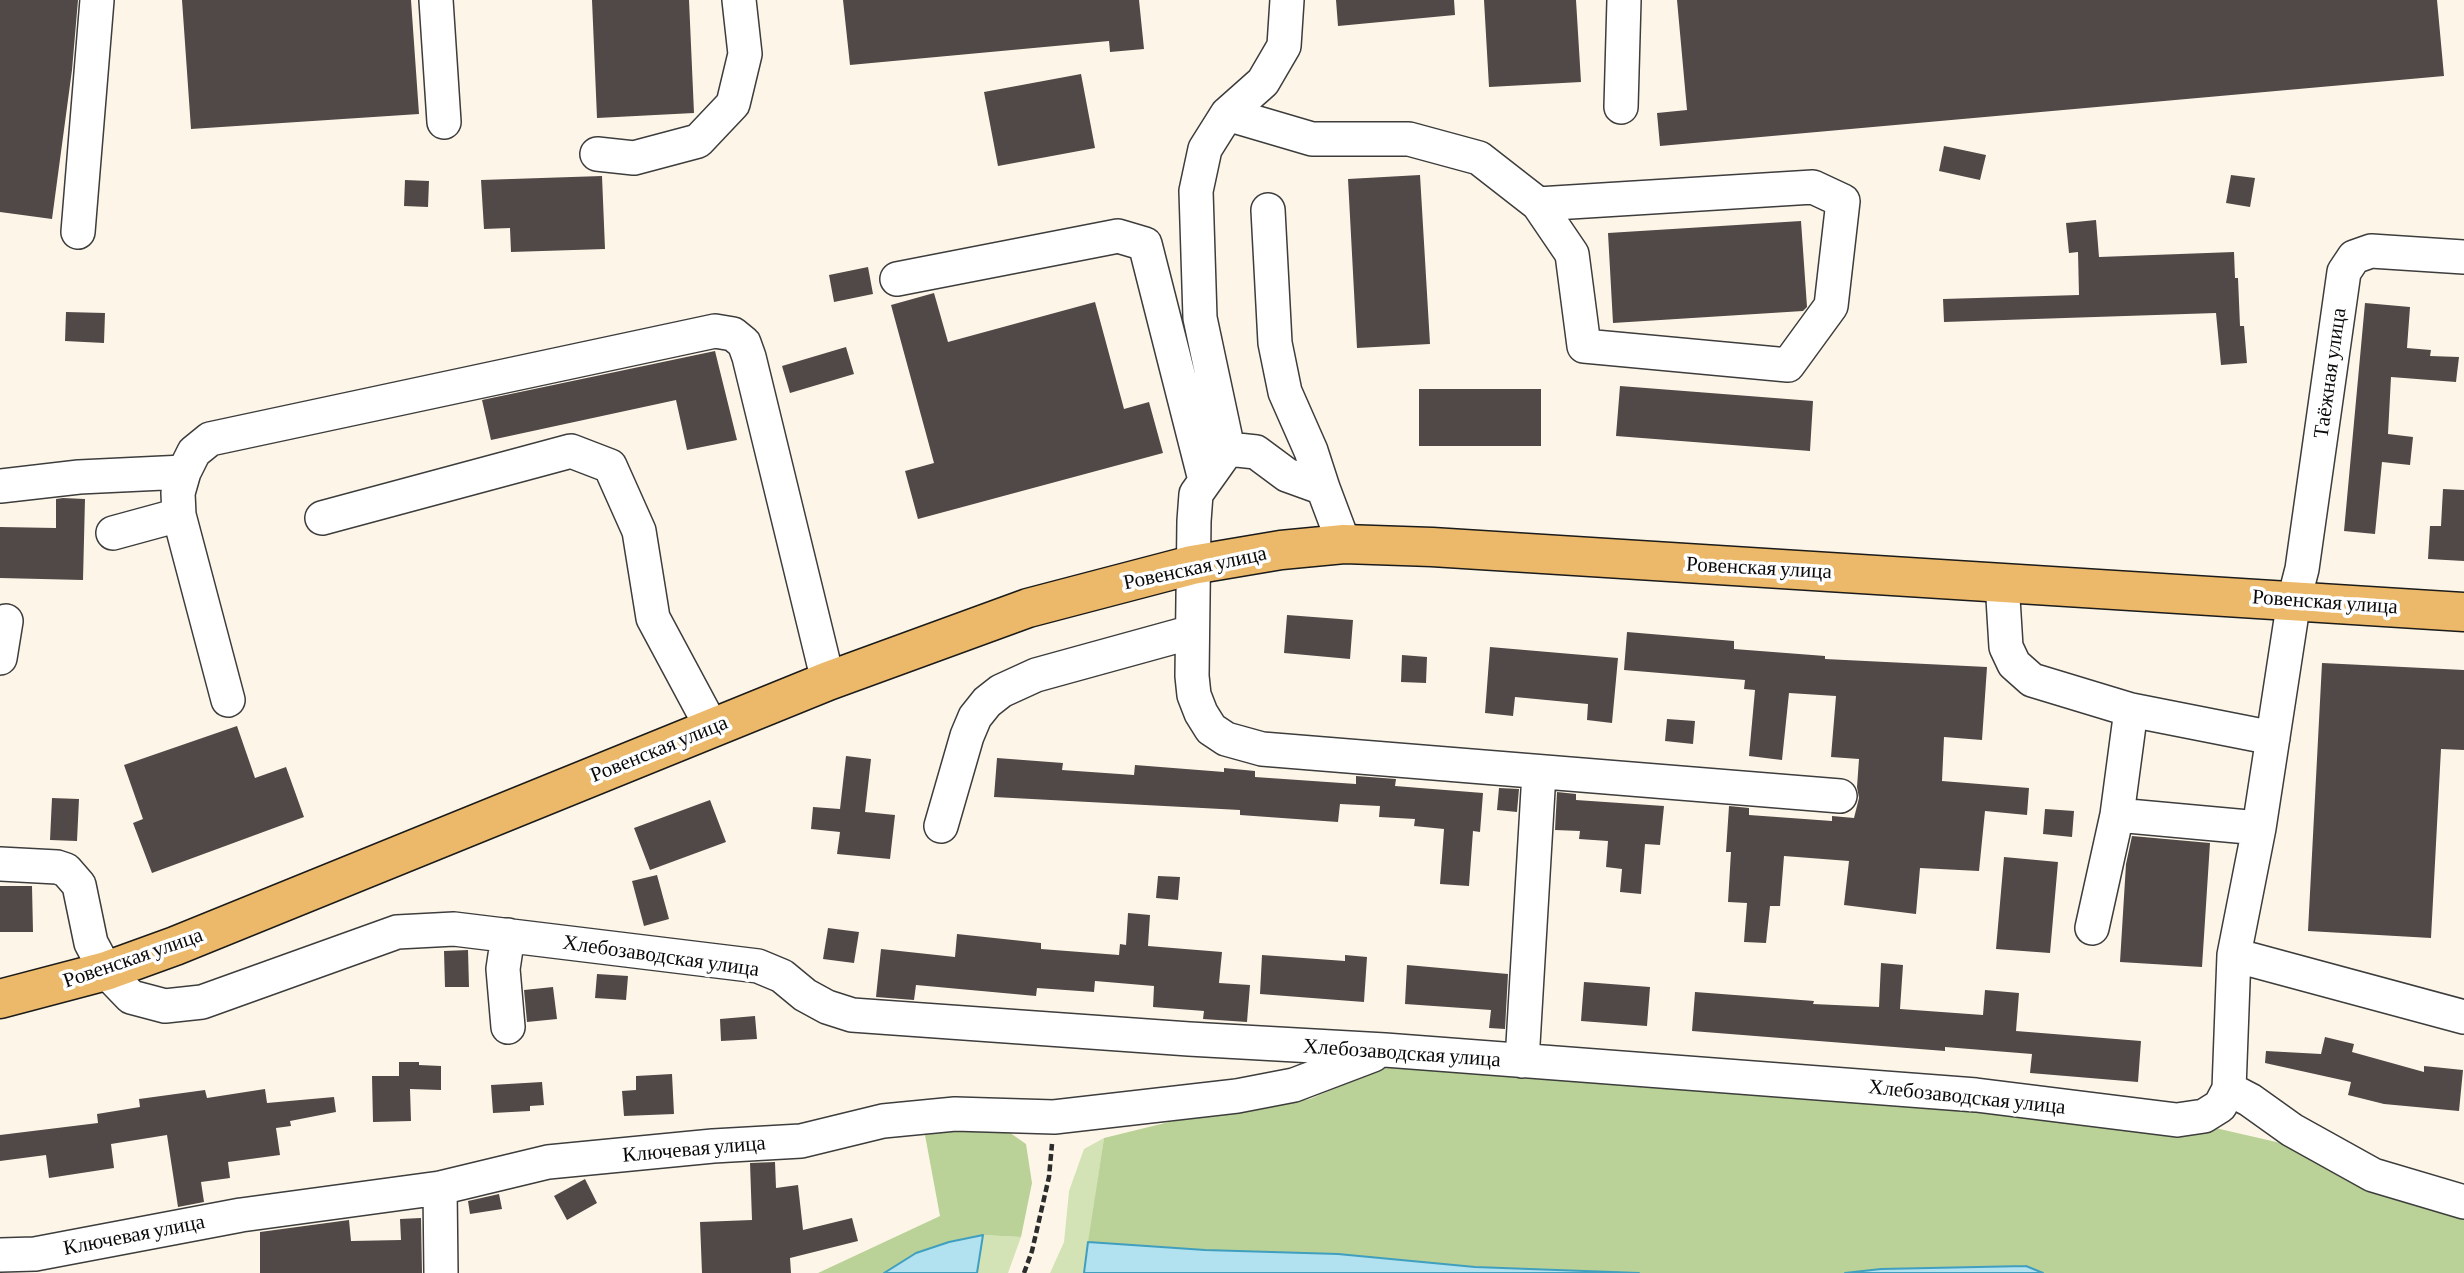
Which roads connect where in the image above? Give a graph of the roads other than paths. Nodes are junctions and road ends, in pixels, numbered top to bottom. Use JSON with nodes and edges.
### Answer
{"nodes":[{"id":1,"x":97,"y":0,"type":"edge"},
{"id":2,"x":436,"y":0,"type":"edge"},
{"id":3,"x":739,"y":0,"type":"edge"},
{"id":4,"x":1287,"y":0,"type":"edge"},
{"id":5,"x":1623,"y":0,"type":"edge"},
{"id":6,"x":1621,"y":107,"type":"dead end"},
{"id":7,"x":1227,"y":114,"type":"junction"},
{"id":8,"x":444,"y":122,"type":"dead end"},
{"id":9,"x":597,"y":154,"type":"dead end"},
{"id":10,"x":1538,"y":204,"type":"junction"},
{"id":11,"x":1268,"y":210,"type":"dead end"},
{"id":12,"x":78,"y":232,"type":"dead end"},
{"id":13,"x":2464,"y":257,"type":"edge"},
{"id":14,"x":897,"y":279,"type":"dead end"},
{"id":15,"x":1228,"y":449,"type":"junction"},
{"id":16,"x":184,"y":472,"type":"junction"},
{"id":17,"x":1205,"y":480,"type":"junction"},
{"id":18,"x":0,"y":486,"type":"edge"},
{"id":19,"x":1323,"y":488,"type":"junction"},
{"id":20,"x":178,"y":515,"type":"junction"},
{"id":21,"x":322,"y":518,"type":"dead end"},
{"id":22,"x":113,"y":533,"type":"dead end"},
{"id":23,"x":1344,"y":544,"type":"junction"},
{"id":24,"x":1192,"y":565,"type":"junction"},
{"id":25,"x":2002,"y":582,"type":"junction"},
{"id":26,"x":2294,"y":600,"type":"junction"},
{"id":27,"x":2464,"y":612,"type":"edge"},
{"id":28,"x":6,"y":621,"type":"dead end"},
{"id":29,"x":1192,"y":632,"type":"junction"},
{"id":30,"x":0,"y":658,"type":"edge"},
{"id":31,"x":828,"y":681,"type":"junction"},
{"id":32,"x":228,"y":700,"type":"dead end"},
{"id":33,"x":2131,"y":710,"type":"junction"},
{"id":34,"x":712,"y":728,"type":"junction"},
{"id":35,"x":2273,"y":738,"type":"junction"},
{"id":36,"x":1539,"y":773,"type":"junction"},
{"id":37,"x":1840,"y":796,"type":"dead end"},
{"id":38,"x":2117,"y":815,"type":"junction"},
{"id":39,"x":941,"y":826,"type":"dead end"},
{"id":40,"x":2259,"y":828,"type":"junction"},
{"id":41,"x":0,"y":864,"type":"edge"},
{"id":42,"x":2092,"y":928,"type":"dead end"},
{"id":43,"x":508,"y":936,"type":"junction"},
{"id":44,"x":2234,"y":955,"type":"junction"},
{"id":45,"x":106,"y":971,"type":"junction"},
{"id":46,"x":0,"y":999,"type":"edge"},
{"id":47,"x":2464,"y":1017,"type":"edge"},
{"id":48,"x":508,"y":1027,"type":"dead end"},
{"id":49,"x":1385,"y":1050,"type":"junction"},
{"id":50,"x":1522,"y":1061,"type":"junction"},
{"id":51,"x":2229,"y":1089,"type":"junction"},
{"id":52,"x":440,"y":1188,"type":"junction"},
{"id":53,"x":2464,"y":1202,"type":"edge"},
{"id":54,"x":0,"y":1255,"type":"edge"},
{"id":55,"x":441,"y":1273,"type":"edge"}],
"edges":[{"from":1,"to":12,"type":"street"},
{"from":2,"to":8,"type":"street"},
{"from":3,"to":9,"type":"street"},
{"from":4,"to":7,"type":"street"},
{"from":5,"to":6,"type":"street"},
{"from":7,"to":10,"type":"street"},
{"from":7,"to":15,"type":"street"},
{"from":10,"to":10,"type":"street"},
{"from":11,"to":19,"type":"street"},
{"from":13,"to":26,"type":"street","name":"Таёжная улица"},
{"from":14,"to":17,"type":"street"},
{"from":15,"to":17,"type":"street"},
{"from":15,"to":19,"type":"street"},
{"from":16,"to":18,"type":"street"},
{"from":16,"to":20,"type":"street"},
{"from":16,"to":31,"type":"street"},
{"from":17,"to":24,"type":"street"},
{"from":19,"to":23,"type":"street"},
{"from":20,"to":22,"type":"street"},
{"from":20,"to":32,"type":"street"},
{"from":21,"to":34,"type":"street"},
{"from":23,"to":24,"type":"main road","name":"Ровенская улица"},
{"from":23,"to":25,"type":"main road","name":"Ровенская улица"},
{"from":24,"to":29,"type":"street"},
{"from":24,"to":31,"type":"main road","name":"Ровенская улица"},
{"from":25,"to":26,"type":"main road","name":"Ровенская улица"},
{"from":25,"to":33,"type":"street"},
{"from":26,"to":27,"type":"main road","name":"Ровенская улица"},
{"from":26,"to":35,"type":"street"},
{"from":28,"to":30,"type":"street"},
{"from":29,"to":36,"type":"street"},
{"from":29,"to":39,"type":"street"},
{"from":31,"to":34,"type":"main road","name":"Ровенская улица"},
{"from":33,"to":35,"type":"street"},
{"from":33,"to":38,"type":"street"},
{"from":34,"to":45,"type":"main road","name":"Ровенская улица"},
{"from":35,"to":40,"type":"street"},
{"from":36,"to":37,"type":"street"},
{"from":36,"to":50,"type":"street"},
{"from":38,"to":40,"type":"street"},
{"from":38,"to":42,"type":"street"},
{"from":40,"to":44,"type":"street"},
{"from":41,"to":45,"type":"street","name":"Хлебозаводская улица"},
{"from":43,"to":45,"type":"street","name":"Хлебозаводская улица"},
{"from":43,"to":48,"type":"street"},
{"from":43,"to":49,"type":"street","name":"Хлебозаводская улица"},
{"from":44,"to":47,"type":"street"},
{"from":44,"to":51,"type":"street"},
{"from":45,"to":46,"type":"main road","name":"Ровенская улица"},
{"from":49,"to":50,"type":"street","name":"Хлебозаводская улица"},
{"from":49,"to":52,"type":"street","name":"Ключевая улица"},
{"from":50,"to":51,"type":"street","name":"Хлебозаводская улица"},
{"from":51,"to":53,"type":"street"},
{"from":52,"to":54,"type":"street","name":"Ключевая улица"},
{"from":52,"to":55,"type":"street"}]}
